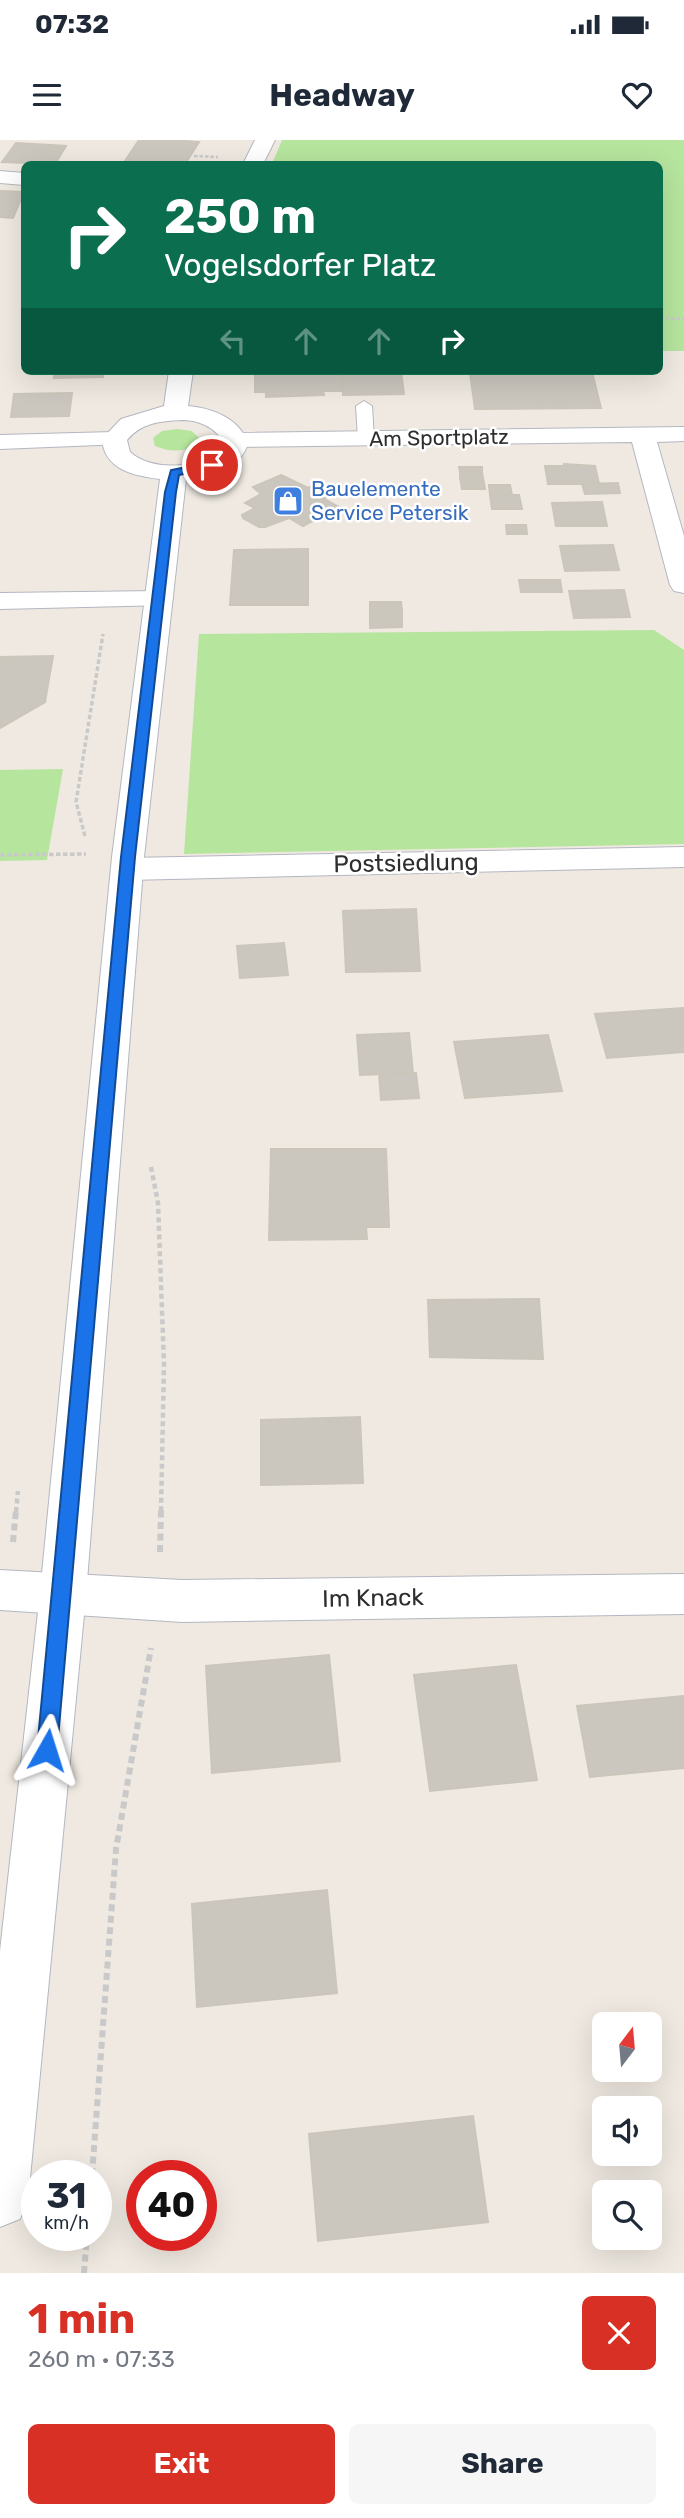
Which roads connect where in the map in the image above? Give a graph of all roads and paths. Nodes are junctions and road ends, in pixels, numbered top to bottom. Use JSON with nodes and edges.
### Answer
{"nodes":[{"id":1,"x":265,"y":140,"type":"edge"},
{"id":2,"x":194,"y":156,"type":"dead end"},
{"id":3,"x":229,"y":158,"type":"dead end"},
{"id":4,"x":254,"y":161,"type":"edge"},
{"id":5,"x":0,"y":177,"type":"edge"},
{"id":6,"x":21,"y":179,"type":"edge"},
{"id":7,"x":684,"y":319,"type":"edge"},
{"id":8,"x":663,"y":320,"type":"edge"},
{"id":9,"x":180,"y":375,"type":"edge"},
{"id":10,"x":364,"y":406,"type":"dead end"},
{"id":11,"x":175,"y":412,"type":"junction"},
{"id":12,"x":684,"y":434,"type":"edge"},
{"id":13,"x":643,"y":435,"type":"junction"},
{"id":14,"x":114,"y":439,"type":"junction"},
{"id":15,"x":366,"y":439,"type":"junction"},
{"id":16,"x":235,"y":440,"type":"junction"},
{"id":17,"x":0,"y":442,"type":"edge"},
{"id":18,"x":174,"y":472,"type":"junction"},
{"id":19,"x":684,"y":585,"type":"edge"},
{"id":20,"x":159,"y":599,"type":"junction"},
{"id":21,"x":0,"y":601,"type":"edge"},
{"id":22,"x":87,"y":853,"type":"dead end"},
{"id":23,"x":0,"y":855,"type":"edge"},
{"id":24,"x":684,"y":857,"type":"edge"},
{"id":25,"x":128,"y":869,"type":"junction"},
{"id":26,"x":150,"y":1164,"type":"dead end"},
{"id":27,"x":0,"y":1590,"type":"edge"},
{"id":28,"x":63,"y":1594,"type":"junction"},
{"id":29,"x":684,"y":1594,"type":"edge"},
{"id":30,"x":159,"y":1600,"type":"junction"},
{"id":31,"x":93,"y":2160,"type":"edge"},
{"id":32,"x":0,"y":2199,"type":"edge"},
{"id":33,"x":86,"y":2251,"type":"edge"},
{"id":34,"x":84,"y":2273,"type":"edge"}],
"edges":[{"from":1,"to":4,"type":"street"},
{"from":2,"to":3,"type":"path"},
{"from":5,"to":6,"type":"street"},
{"from":7,"to":8,"type":"path"},
{"from":9,"to":11,"type":"street"},
{"from":10,"to":15,"type":"lane"},
{"from":11,"to":14,"type":"street"},
{"from":11,"to":16,"type":"street"},
{"from":12,"to":13,"type":"street","name":"Am Sportplatz"},
{"from":13,"to":15,"type":"street","name":"Am Sportplatz"},
{"from":13,"to":19,"type":"street"},
{"from":14,"to":17,"type":"street"},
{"from":14,"to":18,"type":"street"},
{"from":15,"to":16,"type":"street","name":"Am Sportplatz"},
{"from":16,"to":18,"type":"street"},
{"from":18,"to":20,"type":"street"},
{"from":20,"to":21,"type":"street"},
{"from":20,"to":25,"type":"street"},
{"from":22,"to":23,"type":"path"},
{"from":24,"to":25,"type":"street","name":"Postsiedlung"},
{"from":25,"to":28,"type":"street"},
{"from":26,"to":30,"type":"path"},
{"from":27,"to":28,"type":"street","name":"Im Knack"},
{"from":28,"to":30,"type":"street","name":"Im Knack"},
{"from":28,"to":32,"type":"street"},
{"from":29,"to":30,"type":"street","name":"Im Knack"},
{"from":30,"to":31,"type":"path"},
{"from":33,"to":34,"type":"path"}]}
